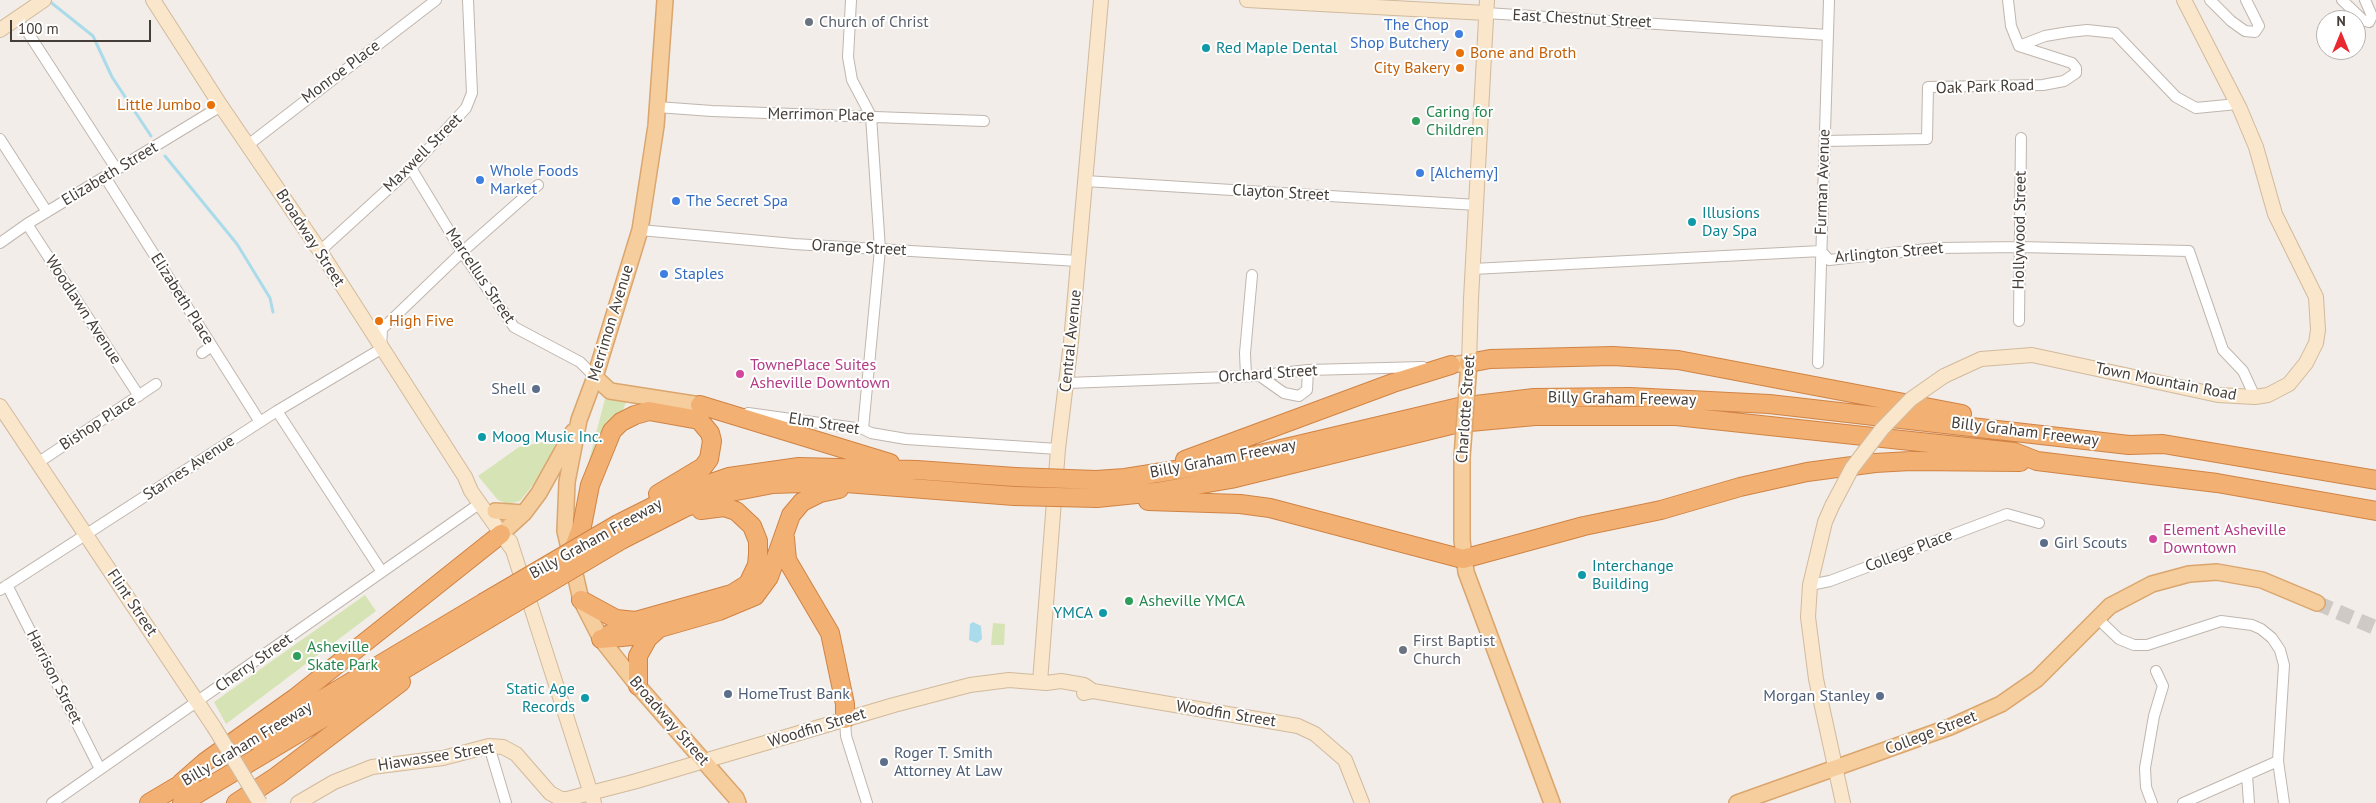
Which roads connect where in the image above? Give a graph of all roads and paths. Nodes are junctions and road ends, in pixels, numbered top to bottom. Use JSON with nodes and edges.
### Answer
{"nodes":[{"id":1,"x":44,"y":0,"type":"edge"},
{"id":2,"x":152,"y":0,"type":"edge"},
{"id":3,"x":436,"y":0,"type":"edge"},
{"id":4,"x":468,"y":0,"type":"edge"},
{"id":5,"x":665,"y":0,"type":"edge"},
{"id":6,"x":851,"y":0,"type":"edge"},
{"id":7,"x":1101,"y":0,"type":"edge"},
{"id":8,"x":1247,"y":0,"type":"edge"},
{"id":9,"x":1829,"y":0,"type":"edge"},
{"id":10,"x":2008,"y":0,"type":"edge"},
{"id":11,"x":2184,"y":0,"type":"edge"},
{"id":12,"x":2210,"y":0,"type":"edge"},
{"id":13,"x":2246,"y":0,"type":"edge"},
{"id":14,"x":2342,"y":0,"type":"edge"},
{"id":15,"x":2365,"y":0,"type":"edge"},
{"id":16,"x":1486,"y":7,"type":"edge"},
{"id":17,"x":25,"y":28,"type":"dead end"},
{"id":18,"x":0,"y":30,"type":"edge"},
{"id":19,"x":1828,"y":35,"type":"junction"},
{"id":20,"x":2019,"y":46,"type":"junction"},
{"id":21,"x":2237,"y":104,"type":"junction"},
{"id":22,"x":221,"y":106,"type":"junction"},
{"id":23,"x":657,"y":107,"type":"junction"},
{"id":24,"x":871,"y":116,"type":"junction"},
{"id":25,"x":984,"y":121,"type":"dead end"},
{"id":26,"x":2021,"y":138,"type":"dead end"},
{"id":27,"x":0,"y":139,"type":"edge"},
{"id":28,"x":1825,"y":141,"type":"junction"},
{"id":29,"x":248,"y":144,"type":"junction"},
{"id":30,"x":411,"y":168,"type":"junction"},
{"id":31,"x":117,"y":170,"type":"junction"},
{"id":32,"x":105,"y":177,"type":"junction"},
{"id":33,"x":1085,"y":181,"type":"junction"},
{"id":34,"x":538,"y":186,"type":"dead end"},
{"id":35,"x":1477,"y":205,"type":"junction"},
{"id":36,"x":47,"y":212,"type":"junction"},
{"id":37,"x":28,"y":224,"type":"junction"},
{"id":38,"x":640,"y":230,"type":"junction"},
{"id":39,"x":0,"y":243,"type":"edge"},
{"id":40,"x":2020,"y":247,"type":"junction"},
{"id":41,"x":880,"y":249,"type":"junction"},
{"id":42,"x":320,"y":251,"type":"junction"},
{"id":43,"x":1821,"y":251,"type":"junction"},
{"id":44,"x":462,"y":252,"type":"junction"},
{"id":45,"x":1078,"y":261,"type":"junction"},
{"id":46,"x":1473,"y":269,"type":"junction"},
{"id":47,"x":1252,"y":275,"type":"dead end"},
{"id":48,"x":2019,"y":321,"type":"dead end"},
{"id":49,"x":212,"y":346,"type":"junction"},
{"id":50,"x":381,"y":349,"type":"junction"},
{"id":51,"x":202,"y":353,"type":"dead end"},
{"id":52,"x":1470,"y":363,"type":"junction"},
{"id":53,"x":1818,"y":363,"type":"dead end"},
{"id":54,"x":1451,"y":366,"type":"junction"},
{"id":55,"x":1308,"y":370,"type":"junction"},
{"id":56,"x":1246,"y":376,"type":"junction"},
{"id":57,"x":1260,"y":376,"type":"junction"},
{"id":58,"x":595,"y":377,"type":"junction"},
{"id":59,"x":1067,"y":383,"type":"junction"},
{"id":60,"x":156,"y":384,"type":"dead end"},
{"id":61,"x":139,"y":396,"type":"junction"},
{"id":62,"x":2255,"y":398,"type":"junction"},
{"id":63,"x":700,"y":405,"type":"junction"},
{"id":64,"x":0,"y":406,"type":"edge"},
{"id":65,"x":277,"y":411,"type":"junction"},
{"id":66,"x":579,"y":420,"type":"junction"},
{"id":67,"x":260,"y":422,"type":"junction"},
{"id":68,"x":863,"y":430,"type":"junction"},
{"id":69,"x":2162,"y":444,"type":"junction"},
{"id":70,"x":1058,"y":449,"type":"junction"},
{"id":71,"x":2038,"y":461,"type":"junction"},
{"id":72,"x":39,"y":462,"type":"junction"},
{"id":73,"x":917,"y":470,"type":"junction"},
{"id":74,"x":465,"y":477,"type":"junction"},
{"id":75,"x":1125,"y":478,"type":"junction"},
{"id":76,"x":2376,"y":480,"type":"edge"},
{"id":77,"x":869,"y":485,"type":"junction"},
{"id":78,"x":1106,"y":498,"type":"junction"},
{"id":79,"x":479,"y":504,"type":"junction"},
{"id":80,"x":495,"y":511,"type":"junction"},
{"id":81,"x":2376,"y":511,"type":"edge"},
{"id":82,"x":524,"y":513,"type":"junction"},
{"id":83,"x":641,"y":519,"type":"junction"},
{"id":84,"x":2039,"y":523,"type":"dead end"},
{"id":85,"x":504,"y":531,"type":"junction"},
{"id":86,"x":785,"y":532,"type":"junction"},
{"id":87,"x":86,"y":534,"type":"junction"},
{"id":88,"x":570,"y":558,"type":"junction"},
{"id":89,"x":1463,"y":559,"type":"junction"},
{"id":90,"x":382,"y":572,"type":"junction"},
{"id":91,"x":1810,"y":585,"type":"junction"},
{"id":92,"x":4,"y":588,"type":"edge"},
{"id":93,"x":581,"y":600,"type":"junction"},
{"id":94,"x":2317,"y":603,"type":"tunnel mouth"},
{"id":95,"x":486,"y":611,"type":"junction"},
{"id":96,"x":2097,"y":618,"type":"junction"},
{"id":97,"x":636,"y":621,"type":"junction"},
{"id":98,"x":661,"y":627,"type":"junction"},
{"id":99,"x":460,"y":636,"type":"junction"},
{"id":100,"x":601,"y":638,"type":"junction"},
{"id":101,"x":2156,"y":670,"type":"dead end"},
{"id":102,"x":1043,"y":682,"type":"junction"},
{"id":103,"x":638,"y":686,"type":"junction"},
{"id":104,"x":197,"y":703,"type":"junction"},
{"id":105,"x":845,"y":719,"type":"junction"},
{"id":106,"x":489,"y":746,"type":"junction"},
{"id":107,"x":703,"y":761,"type":"junction"},
{"id":108,"x":2278,"y":761,"type":"junction"},
{"id":109,"x":100,"y":769,"type":"junction"},
{"id":110,"x":1836,"y":769,"type":"junction"},
{"id":111,"x":2247,"y":775,"type":"junction"},
{"id":112,"x":181,"y":784,"type":"junction"},
{"id":113,"x":593,"y":798,"type":"edge"},
{"id":114,"x":1550,"y":801,"type":"edge"},
{"id":115,"x":52,"y":803,"type":"edge"},
{"id":116,"x":148,"y":803,"type":"edge"},
{"id":117,"x":182,"y":803,"type":"edge"},
{"id":118,"x":236,"y":803,"type":"edge"},
{"id":119,"x":260,"y":803,"type":"edge"},
{"id":120,"x":298,"y":803,"type":"edge"},
{"id":121,"x":506,"y":803,"type":"edge"},
{"id":122,"x":738,"y":803,"type":"edge"},
{"id":123,"x":867,"y":803,"type":"edge"},
{"id":124,"x":1362,"y":803,"type":"edge"},
{"id":125,"x":1737,"y":803,"type":"edge"},
{"id":126,"x":1843,"y":803,"type":"edge"},
{"id":127,"x":2152,"y":803,"type":"edge"},
{"id":128,"x":2183,"y":803,"type":"edge"},
{"id":129,"x":2250,"y":803,"type":"edge"},
{"id":130,"x":2284,"y":803,"type":"edge"}],
"edges":[{"from":1,"to":18,"type":"street"},
{"from":2,"to":22,"type":"street","name":"Broadway Street"},
{"from":3,"to":29,"type":"street","name":"Monroe Place"},
{"from":4,"to":30,"type":"street","name":"Maxwell Street"},
{"from":5,"to":23,"type":"main road","name":"Merrimon Avenue"},
{"from":6,"to":24,"type":"street"},
{"from":7,"to":33,"type":"street","name":"Central Avenue"},
{"from":8,"to":16,"type":"street","name":"East Chestnut Street"},
{"from":9,"to":19,"type":"street","name":"Furman Avenue"},
{"from":10,"to":20,"type":"street"},
{"from":11,"to":21,"type":"street","name":"Town Mountain Road"},
{"from":12,"to":13,"type":"street"},
{"from":14,"to":15,"type":"street"},
{"from":16,"to":19,"type":"street","name":"East Chestnut Street"},
{"from":16,"to":35,"type":"street","name":"Charlotte Street"},
{"from":17,"to":31,"type":"street"},
{"from":19,"to":28,"type":"street","name":"Furman Avenue"},
{"from":20,"to":21,"type":"street"},
{"from":20,"to":28,"type":"street","name":"Oak Park Road"},
{"from":21,"to":62,"type":"street","name":"Town Mountain Road"},
{"from":22,"to":29,"type":"street","name":"Broadway Street"},
{"from":22,"to":31,"type":"street","name":"Elizabeth Street"},
{"from":23,"to":24,"type":"street","name":"Merrimon Place"},
{"from":23,"to":38,"type":"main road","name":"Merrimon Avenue"},
{"from":24,"to":25,"type":"street","name":"Merrimon Place"},
{"from":24,"to":41,"type":"street"},
{"from":26,"to":40,"type":"street","name":"Hollywood Street"},
{"from":27,"to":36,"type":"street"},
{"from":28,"to":43,"type":"street","name":"Furman Avenue"},
{"from":29,"to":42,"type":"street","name":"Broadway Street"},
{"from":30,"to":42,"type":"street","name":"Maxwell Street"},
{"from":30,"to":44,"type":"street","name":"Marcellus Street"},
{"from":31,"to":32,"type":"street","name":"Elizabeth Street"},
{"from":32,"to":36,"type":"street","name":"Elizabeth Street"},
{"from":32,"to":49,"type":"street","name":"Elizabeth Place"},
{"from":33,"to":35,"type":"street","name":"Clayton Street"},
{"from":33,"to":45,"type":"street","name":"Central Avenue"},
{"from":34,"to":44,"type":"street"},
{"from":35,"to":46,"type":"street","name":"Charlotte Street"},
{"from":36,"to":37,"type":"street","name":"Elizabeth Street"},
{"from":37,"to":39,"type":"street","name":"Elizabeth Street"},
{"from":37,"to":61,"type":"street","name":"Woodlawn Avenue"},
{"from":38,"to":41,"type":"street","name":"Orange Street"},
{"from":38,"to":58,"type":"main road","name":"Merrimon Avenue"},
{"from":40,"to":43,"type":"street","name":"Arlington Street"},
{"from":40,"to":48,"type":"street","name":"Hollywood Street"},
{"from":40,"to":62,"type":"street","name":"Arlington Street"},
{"from":41,"to":45,"type":"street","name":"Orange Street"},
{"from":41,"to":68,"type":"street"},
{"from":42,"to":50,"type":"street","name":"Broadway Street"},
{"from":43,"to":46,"type":"street","name":"Arlington Street"},
{"from":43,"to":53,"type":"street","name":"Furman Avenue"},
{"from":44,"to":50,"type":"street"},
{"from":44,"to":58,"type":"street","name":"Marcellus Street"},
{"from":45,"to":59,"type":"street","name":"Central Avenue"},
{"from":46,"to":52,"type":"street","name":"Charlotte Street"},
{"from":47,"to":56,"type":"street"},
{"from":49,"to":51,"type":"street"},
{"from":49,"to":67,"type":"street","name":"Elizabeth Place"},
{"from":50,"to":65,"type":"street","name":"Starnes Avenue"},
{"from":50,"to":74,"type":"street","name":"Broadway Street"},
{"from":52,"to":54,"type":"main road","name":"Orchard Street"},
{"from":52,"to":69,"type":"highway"},
{"from":52,"to":89,"type":"main road","name":"Charlotte Street","bridge":true},
{"from":54,"to":55,"type":"street","name":"Orchard Street"},
{"from":54,"to":75,"type":"highway"},
{"from":55,"to":57,"type":"street","name":"Orchard Street"},
{"from":55,"to":57,"type":"street"},
{"from":56,"to":57,"type":"street","name":"Orchard Street"},
{"from":56,"to":59,"type":"street","name":"Orchard Street"},
{"from":58,"to":63,"type":"main road","name":"Elm Street"},
{"from":58,"to":66,"type":"main road","name":"Merrimon Avenue"},
{"from":59,"to":70,"type":"street","name":"Central Avenue"},
{"from":60,"to":61,"type":"street","name":"Bishop Place"},
{"from":61,"to":72,"type":"street","name":"Bishop Place"},
{"from":62,"to":91,"type":"street","name":"Town Mountain Road","bridge":true},
{"from":63,"to":68,"type":"street","name":"Elm Street"},
{"from":63,"to":73,"type":"highway"},
{"from":64,"to":72,"type":"street","name":"Flint Street"},
{"from":65,"to":67,"type":"street","name":"Starnes Avenue"},
{"from":65,"to":90,"type":"street"},
{"from":66,"to":82,"type":"main road"},
{"from":66,"to":88,"type":"main road","name":"Merrimon Avenue"},
{"from":67,"to":87,"type":"street","name":"Starnes Avenue"},
{"from":68,"to":70,"type":"street","name":"Elm Street"},
{"from":69,"to":75,"type":"highway","name":"Billy Graham Freeway"},
{"from":69,"to":76,"type":"highway","name":"Billy Graham Freeway"},
{"from":70,"to":102,"type":"street","name":"Central Avenue"},
{"from":71,"to":78,"type":"highway","name":"Billy Graham Freeway"},
{"from":71,"to":81,"type":"highway","name":"Billy Graham Freeway"},
{"from":71,"to":89,"type":"highway"},
{"from":72,"to":87,"type":"street","name":"Flint Street"},
{"from":73,"to":75,"type":"highway","name":"Billy Graham Freeway","bridge":true},
{"from":73,"to":83,"type":"highway","name":"Billy Graham Freeway"},
{"from":74,"to":79,"type":"street","name":"Broadway Street"},
{"from":74,"to":80,"type":"street","name":"Broadway Street"},
{"from":77,"to":78,"type":"highway","name":"Billy Graham Freeway","bridge":true},
{"from":77,"to":83,"type":"highway","name":"Billy Graham Freeway"},
{"from":77,"to":86,"type":"highway"},
{"from":78,"to":89,"type":"highway"},
{"from":79,"to":85,"type":"street","name":"Broadway Street"},
{"from":79,"to":90,"type":"street","name":"Cherry Street"},
{"from":80,"to":82,"type":"main road"},
{"from":80,"to":85,"type":"street","name":"Broadway Street"},
{"from":82,"to":85,"type":"main road"},
{"from":83,"to":88,"type":"highway"},
{"from":83,"to":95,"type":"highway","name":"Billy Graham Freeway","bridge":true},
{"from":83,"to":97,"type":"highway"},
{"from":84,"to":91,"type":"street","name":"College Place"},
{"from":85,"to":112,"type":"highway"},
{"from":85,"to":113,"type":"street","name":"Broadway Street"},
{"from":86,"to":98,"type":"highway"},
{"from":86,"to":105,"type":"highway"},
{"from":87,"to":92,"type":"street","name":"Starnes Avenue"},
{"from":87,"to":104,"type":"street","name":"Flint Street"},
{"from":88,"to":93,"type":"main road","name":"Merrimon Avenue"},
{"from":89,"to":114,"type":"main road","name":"Charlotte Street"},
{"from":90,"to":104,"type":"street","name":"Cherry Street"},
{"from":91,"to":110,"type":"street"},
{"from":92,"to":109,"type":"street","name":"Harrison Street"},
{"from":93,"to":97,"type":"highway"},
{"from":93,"to":100,"type":"main road","name":"Merrimon Avenue"},
{"from":94,"to":96,"type":"main road","name":"College Street"},
{"from":95,"to":99,"type":"highway","name":"Billy Graham Freeway"},
{"from":95,"to":112,"type":"highway","name":"Billy Graham Freeway"},
{"from":96,"to":108,"type":"street"},
{"from":96,"to":110,"type":"main road","name":"College Street"},
{"from":97,"to":100,"type":"highway"},
{"from":98,"to":100,"type":"highway"},
{"from":98,"to":103,"type":"highway"},
{"from":99,"to":117,"type":"highway","name":"Billy Graham Freeway"},
{"from":99,"to":118,"type":"highway"},
{"from":100,"to":103,"type":"main road","name":"Broadway Street"},
{"from":101,"to":127,"type":"street"},
{"from":102,"to":105,"type":"street","name":"Woodfin Street"},
{"from":102,"to":124,"type":"street","name":"Woodfin Street"},
{"from":103,"to":107,"type":"main road","name":"Broadway Street"},
{"from":104,"to":109,"type":"street","name":"Cherry Street"},
{"from":104,"to":119,"type":"street","name":"Flint Street","bridge":true},
{"from":105,"to":107,"type":"street","name":"Woodfin Street"},
{"from":105,"to":123,"type":"street"},
{"from":106,"to":113,"type":"street","name":"Hiawassee Street"},
{"from":106,"to":120,"type":"street","name":"Hiawassee Street"},
{"from":106,"to":121,"type":"street"},
{"from":107,"to":113,"type":"street","name":"Woodfin Street"},
{"from":107,"to":122,"type":"main road","name":"Broadway Street"},
{"from":108,"to":111,"type":"street"},
{"from":108,"to":130,"type":"street"},
{"from":109,"to":115,"type":"street","name":"Cherry Street"},
{"from":110,"to":125,"type":"main road","name":"College Street"},
{"from":110,"to":126,"type":"street"},
{"from":111,"to":128,"type":"street"},
{"from":111,"to":129,"type":"street"},
{"from":112,"to":116,"type":"highway","name":"Billy Graham Freeway"}]}
